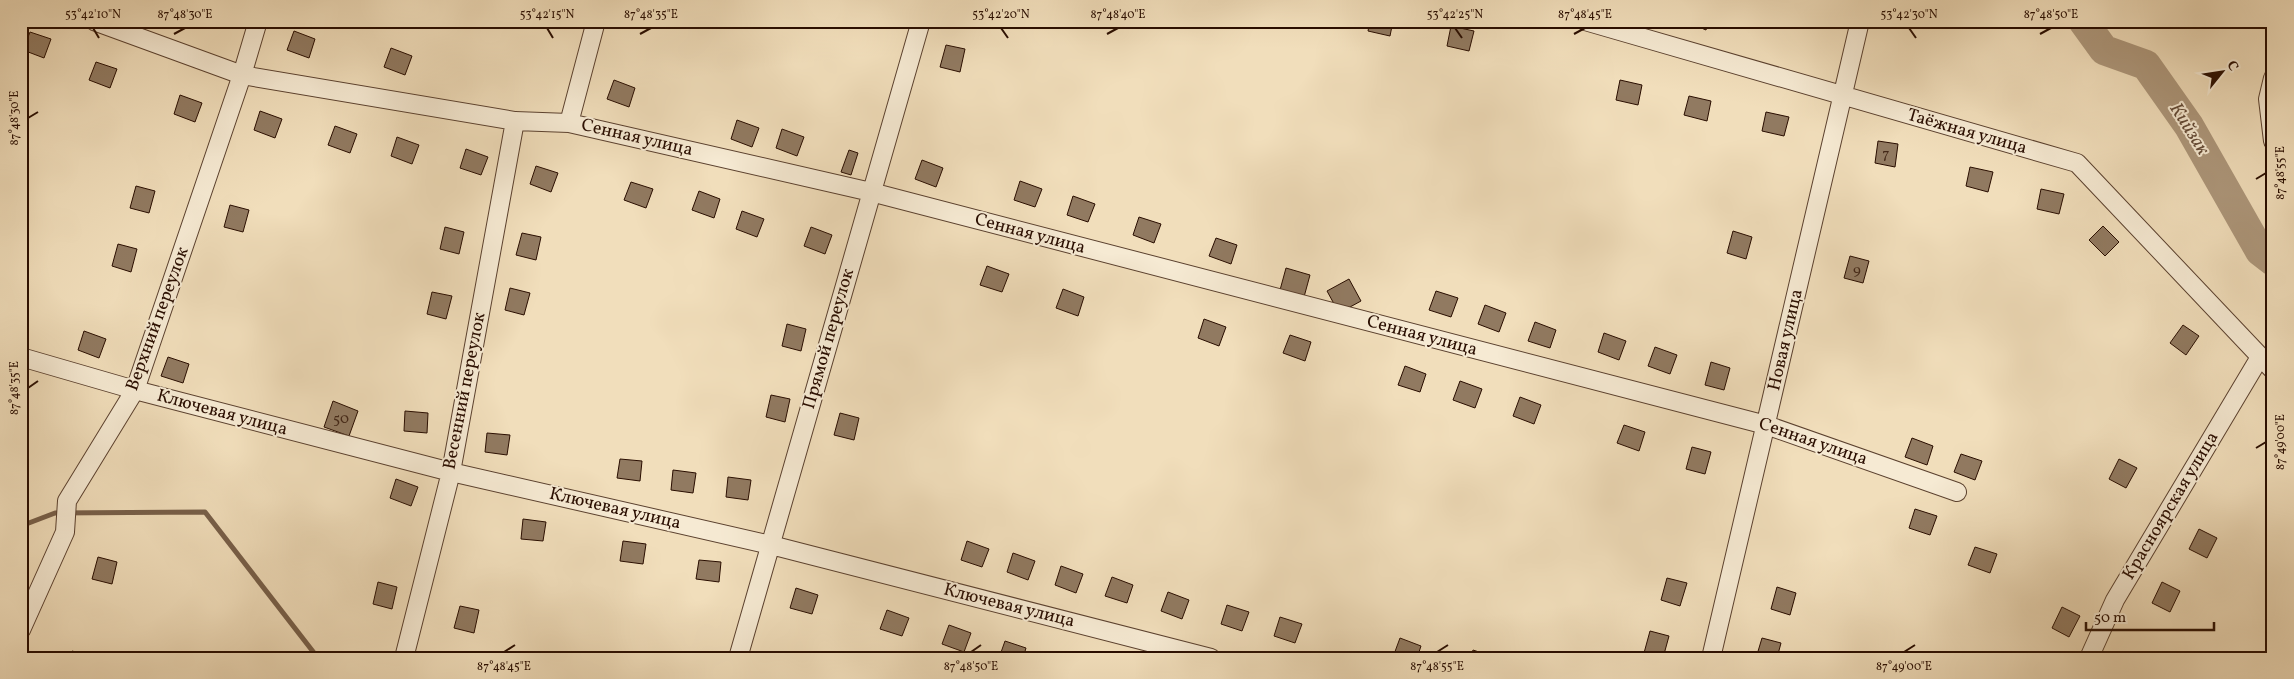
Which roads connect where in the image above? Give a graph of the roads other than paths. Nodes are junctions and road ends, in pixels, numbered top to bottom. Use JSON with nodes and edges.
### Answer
{"nodes":[{"id":1,"x":94,"y":21,"type":"edge"},
{"id":2,"x":258,"y":21,"type":"edge"},
{"id":3,"x":596,"y":21,"type":"edge"},
{"id":4,"x":920,"y":21,"type":"edge"},
{"id":5,"x":1585,"y":21,"type":"edge"},
{"id":6,"x":1860,"y":21,"type":"edge"},
{"id":7,"x":242,"y":75,"type":"junction"},
{"id":8,"x":2273,"y":78,"type":"edge"},
{"id":9,"x":1842,"y":97,"type":"junction"},
{"id":10,"x":515,"y":121,"type":"junction"},
{"id":11,"x":569,"y":123,"type":"junction"},
{"id":12,"x":2273,"y":141,"type":"edge"},
{"id":13,"x":870,"y":192,"type":"junction"},
{"id":14,"x":21,"y":357,"type":"edge"},
{"id":15,"x":2266,"y":361,"type":"edge"},
{"id":16,"x":2273,"y":370,"type":"edge"},
{"id":17,"x":135,"y":390,"type":"junction"},
{"id":18,"x":1766,"y":425,"type":"junction"},
{"id":19,"x":450,"y":472,"type":"junction"},
{"id":20,"x":1957,"y":492,"type":"dead end"},
{"id":21,"x":771,"y":545,"type":"junction"},
{"id":22,"x":21,"y":630,"type":"edge"},
{"id":23,"x":404,"y":658,"type":"edge"},
{"id":24,"x":738,"y":658,"type":"edge"},
{"id":25,"x":1211,"y":658,"type":"edge"},
{"id":26,"x":1711,"y":658,"type":"edge"},
{"id":27,"x":2089,"y":658,"type":"edge"}],
"edges":[{"from":1,"to":7,"type":"street","name":"Сенная улица"},
{"from":2,"to":7,"type":"street","name":"Верхний переулок"},
{"from":3,"to":11,"type":"street"},
{"from":4,"to":13,"type":"street","name":"Прямой переулок"},
{"from":5,"to":9,"type":"street","name":"Таёжная улица"},
{"from":6,"to":9,"type":"street","name":"Новая улица"},
{"from":7,"to":10,"type":"street","name":"Сенная улица"},
{"from":7,"to":17,"type":"street","name":"Верхний переулок"},
{"from":8,"to":12,"type":"street"},
{"from":9,"to":15,"type":"street","name":"Таёжная улица"},
{"from":9,"to":18,"type":"street","name":"Новая улица"},
{"from":10,"to":11,"type":"street","name":"Сенная улица"},
{"from":10,"to":19,"type":"street","name":"Весенний переулок"},
{"from":11,"to":13,"type":"street","name":"Сенная улица"},
{"from":13,"to":18,"type":"street","name":"Сенная улица"},
{"from":13,"to":21,"type":"street","name":"Прямой переулок"},
{"from":14,"to":17,"type":"street","name":"Ключевая улица"},
{"from":15,"to":16,"type":"street","name":"Таёжная улица"},
{"from":15,"to":27,"type":"street","name":"Красноярская улица"},
{"from":17,"to":19,"type":"street","name":"Ключевая улица"},
{"from":17,"to":22,"type":"street","name":"Верхний переулок"},
{"from":18,"to":20,"type":"street","name":"Сенная улица"},
{"from":18,"to":26,"type":"street","name":"Новая улица"},
{"from":19,"to":21,"type":"street","name":"Ключевая улица"},
{"from":19,"to":23,"type":"street","name":"Весенний переулок"},
{"from":21,"to":24,"type":"street","name":"Прямой переулок"},
{"from":21,"to":25,"type":"street","name":"Ключевая улица"}]}
